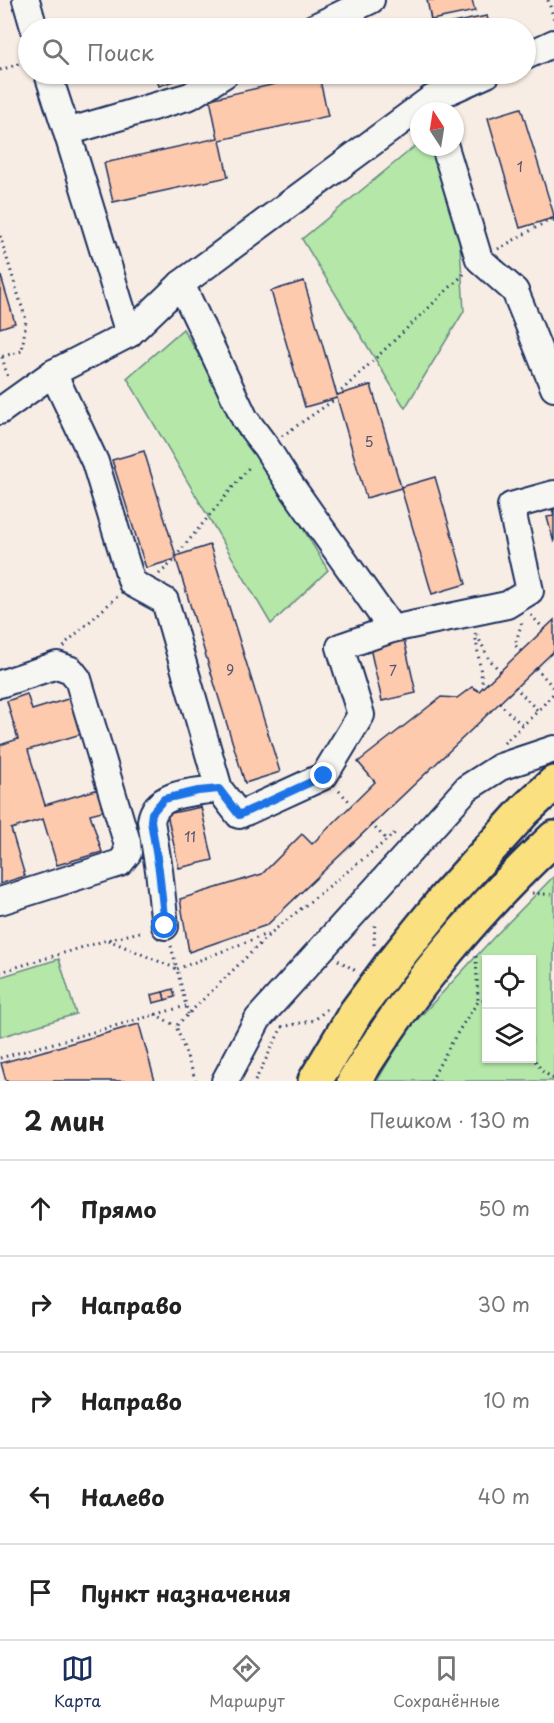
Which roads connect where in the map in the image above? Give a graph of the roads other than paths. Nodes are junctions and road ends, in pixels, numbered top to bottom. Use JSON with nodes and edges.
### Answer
{"nodes":[{"id":1,"x":26,"y":0,"type":"edge"},
{"id":2,"x":370,"y":0,"type":"edge"},
{"id":3,"x":31,"y":18,"type":"edge"},
{"id":4,"x":333,"y":18,"type":"edge"},
{"id":5,"x":554,"y":43,"type":"edge"},
{"id":6,"x":536,"y":51,"type":"edge"},
{"id":7,"x":51,"y":84,"type":"edge"},
{"id":8,"x":209,"y":84,"type":"edge"},
{"id":9,"x":470,"y":84,"type":"edge"},
{"id":10,"x":438,"y":102,"type":"edge"},
{"id":11,"x":410,"y":121,"type":"edge"},
{"id":12,"x":66,"y":132,"type":"junction"},
{"id":13,"x":448,"y":156,"type":"edge"},
{"id":14,"x":181,"y":284,"type":"junction"},
{"id":15,"x":129,"y":334,"type":"junction"},
{"id":16,"x":52,"y":373,"type":"junction"},
{"id":17,"x":554,"y":388,"type":"edge"},
{"id":18,"x":0,"y":411,"type":"edge"},
{"id":19,"x":554,"y":494,"type":"edge"},
{"id":20,"x":392,"y":629,"type":"junction"},
{"id":21,"x":0,"y":684,"type":"edge"},
{"id":22,"x":554,"y":749,"type":"edge"},
{"id":23,"x":554,"y":783,"type":"edge"},
{"id":24,"x":219,"y":789,"type":"junction"},
{"id":25,"x":554,"y":838,"type":"edge"},
{"id":26,"x":0,"y":901,"type":"edge"},
{"id":27,"x":165,"y":926,"type":"road end"},
{"id":28,"x":225,"y":1081,"type":"edge"},
{"id":29,"x":315,"y":1081,"type":"edge"},
{"id":30,"x":354,"y":1081,"type":"edge"}],
"edges":[{"from":1,"to":3,"type":"lane"},
{"from":2,"to":4,"type":"lane"},
{"from":5,"to":6,"type":"lane"},
{"from":7,"to":12,"type":"lane"},
{"from":8,"to":12,"type":"lane"},
{"from":9,"to":10,"type":"lane"},
{"from":11,"to":14,"type":"lane"},
{"from":12,"to":15,"type":"lane"},
{"from":13,"to":17,"type":"lane"},
{"from":14,"to":15,"type":"lane"},
{"from":14,"to":20,"type":"lane"},
{"from":15,"to":16,"type":"lane"},
{"from":16,"to":18,"type":"lane"},
{"from":16,"to":24,"type":"lane"},
{"from":19,"to":20,"type":"lane"},
{"from":20,"to":24,"type":"lane"},
{"from":21,"to":26,"type":"lane"},
{"from":22,"to":28,"type":"lane"},
{"from":23,"to":29,"type":"main road"},
{"from":24,"to":27,"type":"lane"},
{"from":25,"to":30,"type":"main road"}]}
